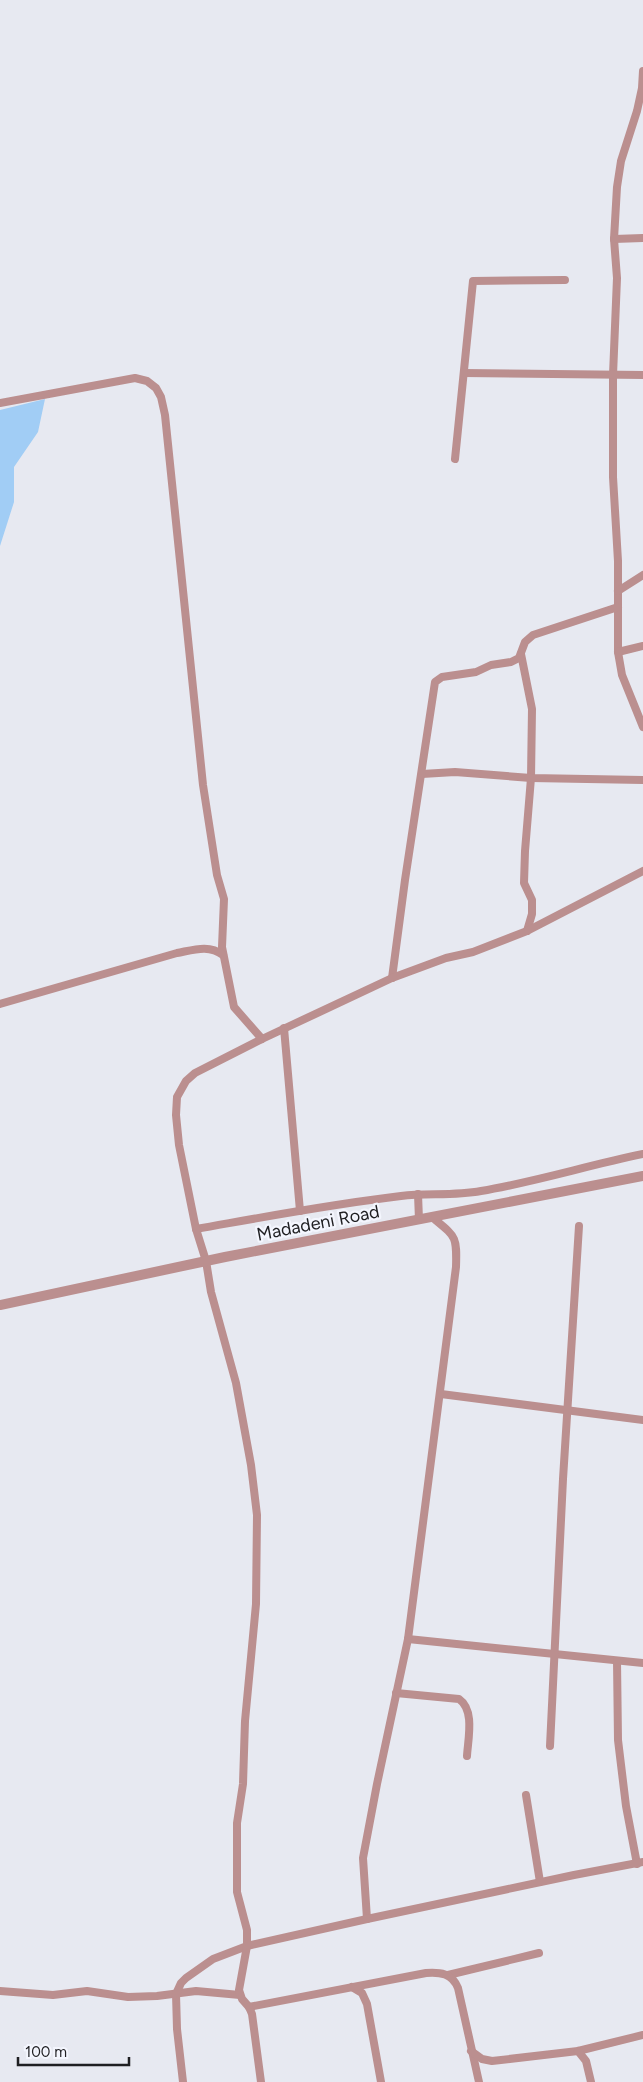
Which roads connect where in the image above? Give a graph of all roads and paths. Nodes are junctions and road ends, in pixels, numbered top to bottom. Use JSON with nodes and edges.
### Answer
{"nodes":[{"id":1,"x":643,"y":71,"type":"edge"},
{"id":2,"x":643,"y":238,"type":"edge"},
{"id":3,"x":614,"y":239,"type":"junction"},
{"id":4,"x":566,"y":280,"type":"dead end"},
{"id":5,"x":464,"y":373,"type":"junction"},
{"id":6,"x":613,"y":375,"type":"junction"},
{"id":7,"x":643,"y":375,"type":"edge"},
{"id":8,"x":0,"y":403,"type":"edge"},
{"id":9,"x":454,"y":459,"type":"dead end"},
{"id":10,"x":643,"y":576,"type":"edge"},
{"id":11,"x":618,"y":591,"type":"junction"},
{"id":12,"x":618,"y":607,"type":"junction"},
{"id":13,"x":643,"y":646,"type":"edge"},
{"id":14,"x":618,"y":652,"type":"junction"},
{"id":15,"x":521,"y":654,"type":"junction"},
{"id":16,"x":643,"y":727,"type":"edge"},
{"id":17,"x":422,"y":774,"type":"junction"},
{"id":18,"x":531,"y":778,"type":"junction"},
{"id":19,"x":643,"y":780,"type":"edge"},
{"id":20,"x":643,"y":871,"type":"edge"},
{"id":21,"x":527,"y":931,"type":"junction"},
{"id":22,"x":223,"y":955,"type":"junction"},
{"id":23,"x":392,"y":978,"type":"junction"},
{"id":24,"x":0,"y":1004,"type":"edge"},
{"id":25,"x":284,"y":1028,"type":"junction"},
{"id":26,"x":262,"y":1039,"type":"junction"},
{"id":27,"x":643,"y":1154,"type":"edge"},
{"id":28,"x":643,"y":1176,"type":"edge"},
{"id":29,"x":418,"y":1194,"type":"junction"},
{"id":30,"x":300,"y":1211,"type":"junction"},
{"id":31,"x":432,"y":1218,"type":"junction"},
{"id":32,"x":420,"y":1220,"type":"junction"},
{"id":33,"x":579,"y":1226,"type":"dead end"},
{"id":34,"x":196,"y":1229,"type":"junction"},
{"id":35,"x":206,"y":1261,"type":"junction"},
{"id":36,"x":0,"y":1305,"type":"edge"},
{"id":37,"x":441,"y":1394,"type":"junction"},
{"id":38,"x":569,"y":1410,"type":"junction"},
{"id":39,"x":643,"y":1420,"type":"edge"},
{"id":40,"x":408,"y":1639,"type":"junction"},
{"id":41,"x":556,"y":1654,"type":"junction"},
{"id":42,"x":617,"y":1660,"type":"junction"},
{"id":43,"x":643,"y":1663,"type":"edge"},
{"id":44,"x":396,"y":1693,"type":"junction"},
{"id":45,"x":550,"y":1746,"type":"dead end"},
{"id":46,"x":467,"y":1756,"type":"dead end"},
{"id":47,"x":526,"y":1795,"type":"dead end"},
{"id":48,"x":640,"y":1863,"type":"edge"},
{"id":49,"x":540,"y":1882,"type":"junction"},
{"id":50,"x":367,"y":1918,"type":"junction"},
{"id":51,"x":247,"y":1946,"type":"junction"},
{"id":52,"x":538,"y":1952,"type":"dead end"},
{"id":53,"x":448,"y":1976,"type":"junction"},
{"id":54,"x":352,"y":1987,"type":"junction"},
{"id":55,"x":0,"y":1991,"type":"edge"},
{"id":56,"x":176,"y":1994,"type":"junction"},
{"id":57,"x":240,"y":1995,"type":"junction"},
{"id":58,"x":249,"y":2007,"type":"junction"},
{"id":59,"x":643,"y":2035,"type":"edge"},
{"id":60,"x":578,"y":2051,"type":"junction"},
{"id":61,"x":471,"y":2052,"type":"junction"},
{"id":62,"x":183,"y":2082,"type":"edge"},
{"id":63,"x":261,"y":2082,"type":"edge"},
{"id":64,"x":380,"y":2082,"type":"edge"},
{"id":65,"x":478,"y":2082,"type":"edge"},
{"id":66,"x":591,"y":2082,"type":"edge"}],
"edges":[{"from":1,"to":3,"type":"street"},
{"from":2,"to":3,"type":"street"},
{"from":3,"to":6,"type":"street"},
{"from":4,"to":5,"type":"street"},
{"from":5,"to":6,"type":"street"},
{"from":5,"to":9,"type":"street"},
{"from":6,"to":7,"type":"street"},
{"from":6,"to":11,"type":"street"},
{"from":8,"to":22,"type":"street"},
{"from":10,"to":11,"type":"street"},
{"from":11,"to":12,"type":"street"},
{"from":12,"to":14,"type":"street"},
{"from":12,"to":15,"type":"street"},
{"from":13,"to":14,"type":"street"},
{"from":14,"to":16,"type":"street"},
{"from":15,"to":17,"type":"street"},
{"from":15,"to":18,"type":"street"},
{"from":17,"to":18,"type":"street"},
{"from":17,"to":23,"type":"street"},
{"from":18,"to":19,"type":"street"},
{"from":18,"to":21,"type":"street"},
{"from":20,"to":21,"type":"street"},
{"from":21,"to":23,"type":"street"},
{"from":22,"to":24,"type":"street"},
{"from":22,"to":26,"type":"street"},
{"from":23,"to":25,"type":"street"},
{"from":25,"to":26,"type":"street"},
{"from":25,"to":30,"type":"street"},
{"from":26,"to":34,"type":"street"},
{"from":27,"to":29,"type":"street"},
{"from":28,"to":31,"type":"street","name":"Madadeni Road"},
{"from":29,"to":30,"type":"street"},
{"from":29,"to":32,"type":"street"},
{"from":30,"to":34,"type":"street"},
{"from":31,"to":32,"type":"street","name":"Madadeni Road"},
{"from":31,"to":37,"type":"street"},
{"from":32,"to":35,"type":"street","name":"Madadeni Road"},
{"from":33,"to":38,"type":"street"},
{"from":34,"to":35,"type":"street"},
{"from":35,"to":36,"type":"street","name":"Madadeni Road"},
{"from":35,"to":51,"type":"street"},
{"from":37,"to":38,"type":"street"},
{"from":37,"to":40,"type":"street"},
{"from":38,"to":39,"type":"street"},
{"from":38,"to":41,"type":"street"},
{"from":40,"to":41,"type":"street"},
{"from":40,"to":44,"type":"street"},
{"from":41,"to":42,"type":"street"},
{"from":41,"to":45,"type":"street"},
{"from":42,"to":43,"type":"street"},
{"from":42,"to":48,"type":"street"},
{"from":44,"to":46,"type":"street"},
{"from":44,"to":50,"type":"street"},
{"from":47,"to":49,"type":"street"},
{"from":48,"to":49,"type":"street"},
{"from":49,"to":50,"type":"street"},
{"from":50,"to":51,"type":"street"},
{"from":51,"to":56,"type":"street"},
{"from":51,"to":57,"type":"street"},
{"from":52,"to":53,"type":"street"},
{"from":53,"to":54,"type":"street"},
{"from":53,"to":61,"type":"street"},
{"from":54,"to":58,"type":"street"},
{"from":54,"to":64,"type":"street"},
{"from":55,"to":56,"type":"street"},
{"from":56,"to":57,"type":"street"},
{"from":56,"to":62,"type":"street"},
{"from":57,"to":58,"type":"street"},
{"from":58,"to":63,"type":"street"},
{"from":59,"to":60,"type":"street"},
{"from":60,"to":61,"type":"street"},
{"from":60,"to":66,"type":"street"},
{"from":61,"to":65,"type":"street"}]}
